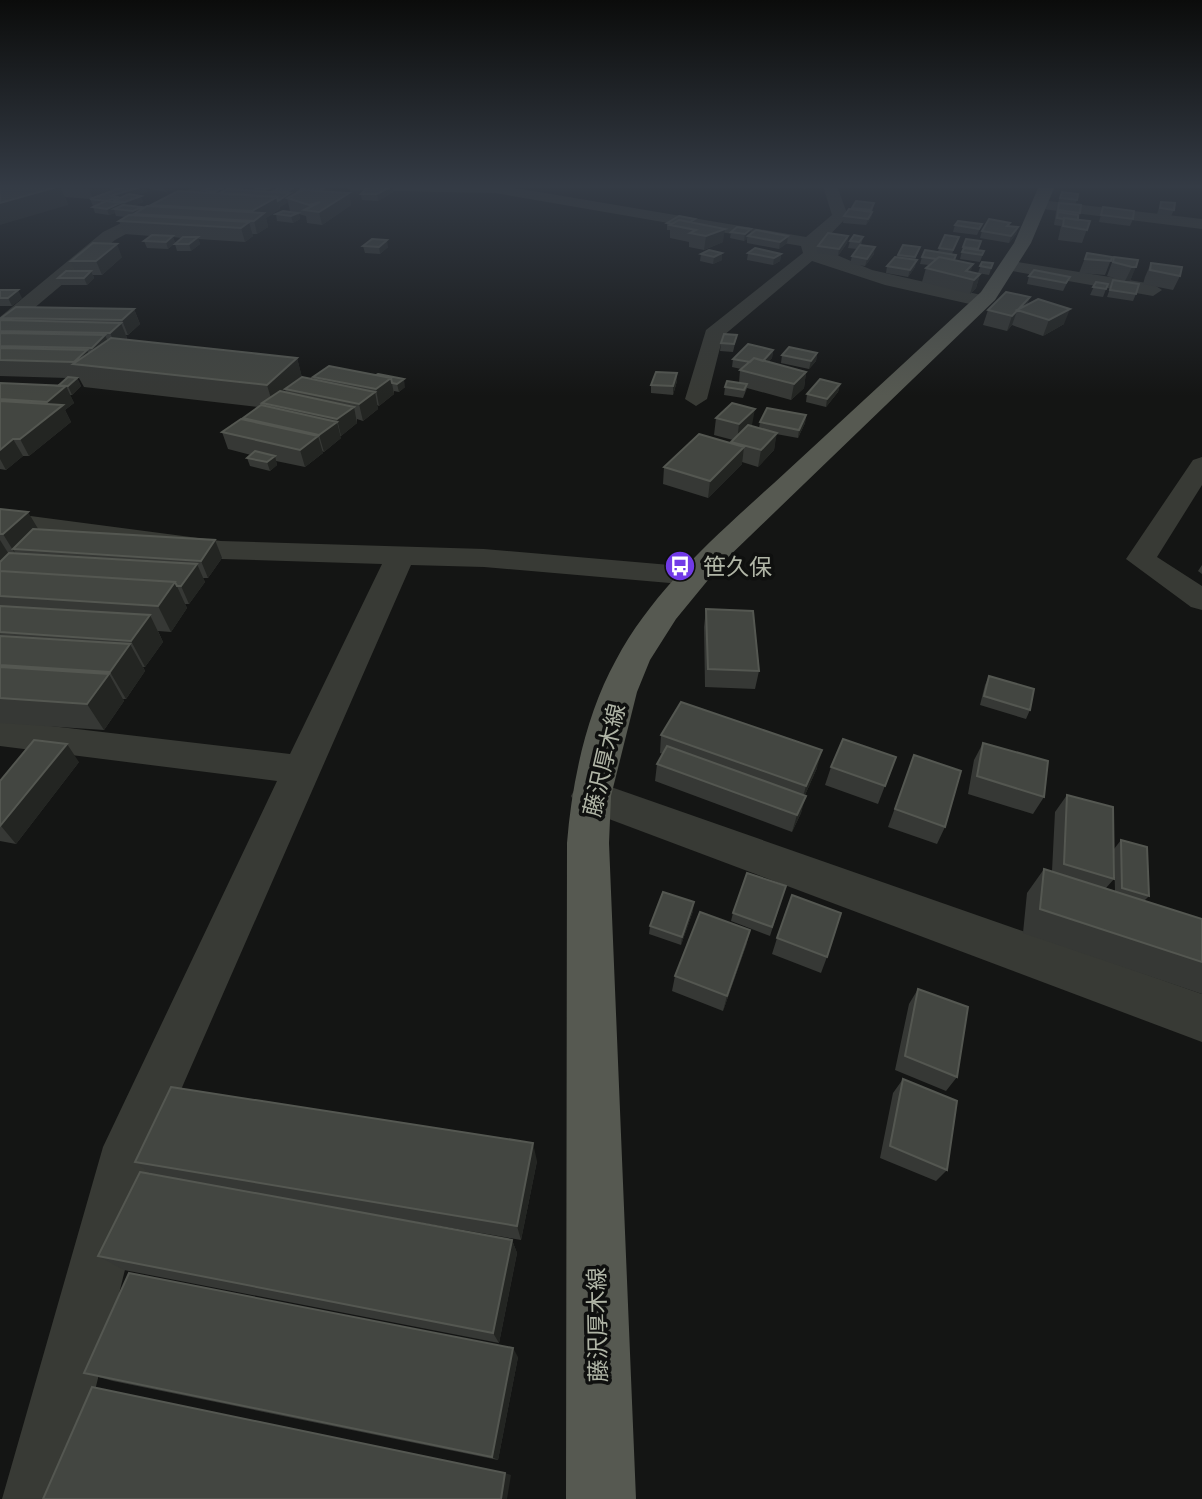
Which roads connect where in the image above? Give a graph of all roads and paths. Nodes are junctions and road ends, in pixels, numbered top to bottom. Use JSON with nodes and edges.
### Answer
{"nodes":[{"id":1,"x":85,"y":256,"type":"edge"},
{"id":2,"x":807,"y":256,"type":"edge"},
{"id":3,"x":827,"y":256,"type":"edge"},
{"id":4,"x":1017,"y":256,"type":"edge"},
{"id":5,"x":1012,"y":266,"type":"junction"},
{"id":6,"x":1153,"y":290,"type":"edge"},
{"id":7,"x":983,"y":301,"type":"junction"},
{"id":8,"x":0,"y":327,"type":"edge"},
{"id":9,"x":696,"y":400,"type":"dead end"},
{"id":10,"x":1202,"y":465,"type":"edge"},
{"id":11,"x":0,"y":520,"type":"edge"},
{"id":12,"x":400,"y":556,"type":"junction"},
{"id":13,"x":693,"y":576,"type":"junction"},
{"id":14,"x":1202,"y":600,"type":"edge"},
{"id":15,"x":0,"y":733,"type":"edge"},
{"id":16,"x":302,"y":770,"type":"junction"},
{"id":17,"x":591,"y":796,"type":"junction"},
{"id":18,"x":1202,"y":1018,"type":"edge"},
{"id":19,"x":35,"y":1499,"type":"edge"},
{"id":20,"x":601,"y":1499,"type":"edge"}],
"edges":[{"from":1,"to":8,"type":"street"},
{"from":2,"to":9,"type":"street"},
{"from":3,"to":7,"type":"street"},
{"from":4,"to":5,"type":"main road","name":"藤沢厚木線"},
{"from":5,"to":6,"type":"street"},
{"from":5,"to":7,"type":"main road","name":"藤沢厚木線"},
{"from":7,"to":13,"type":"main road","name":"藤沢厚木線"},
{"from":10,"to":14,"type":"street"},
{"from":11,"to":12,"type":"street"},
{"from":12,"to":13,"type":"street"},
{"from":12,"to":16,"type":"street"},
{"from":13,"to":17,"type":"main road","name":"藤沢厚木線"},
{"from":15,"to":16,"type":"street"},
{"from":16,"to":19,"type":"street"},
{"from":17,"to":18,"type":"street"},
{"from":17,"to":20,"type":"main road","name":"藤沢厚木線"}]}
